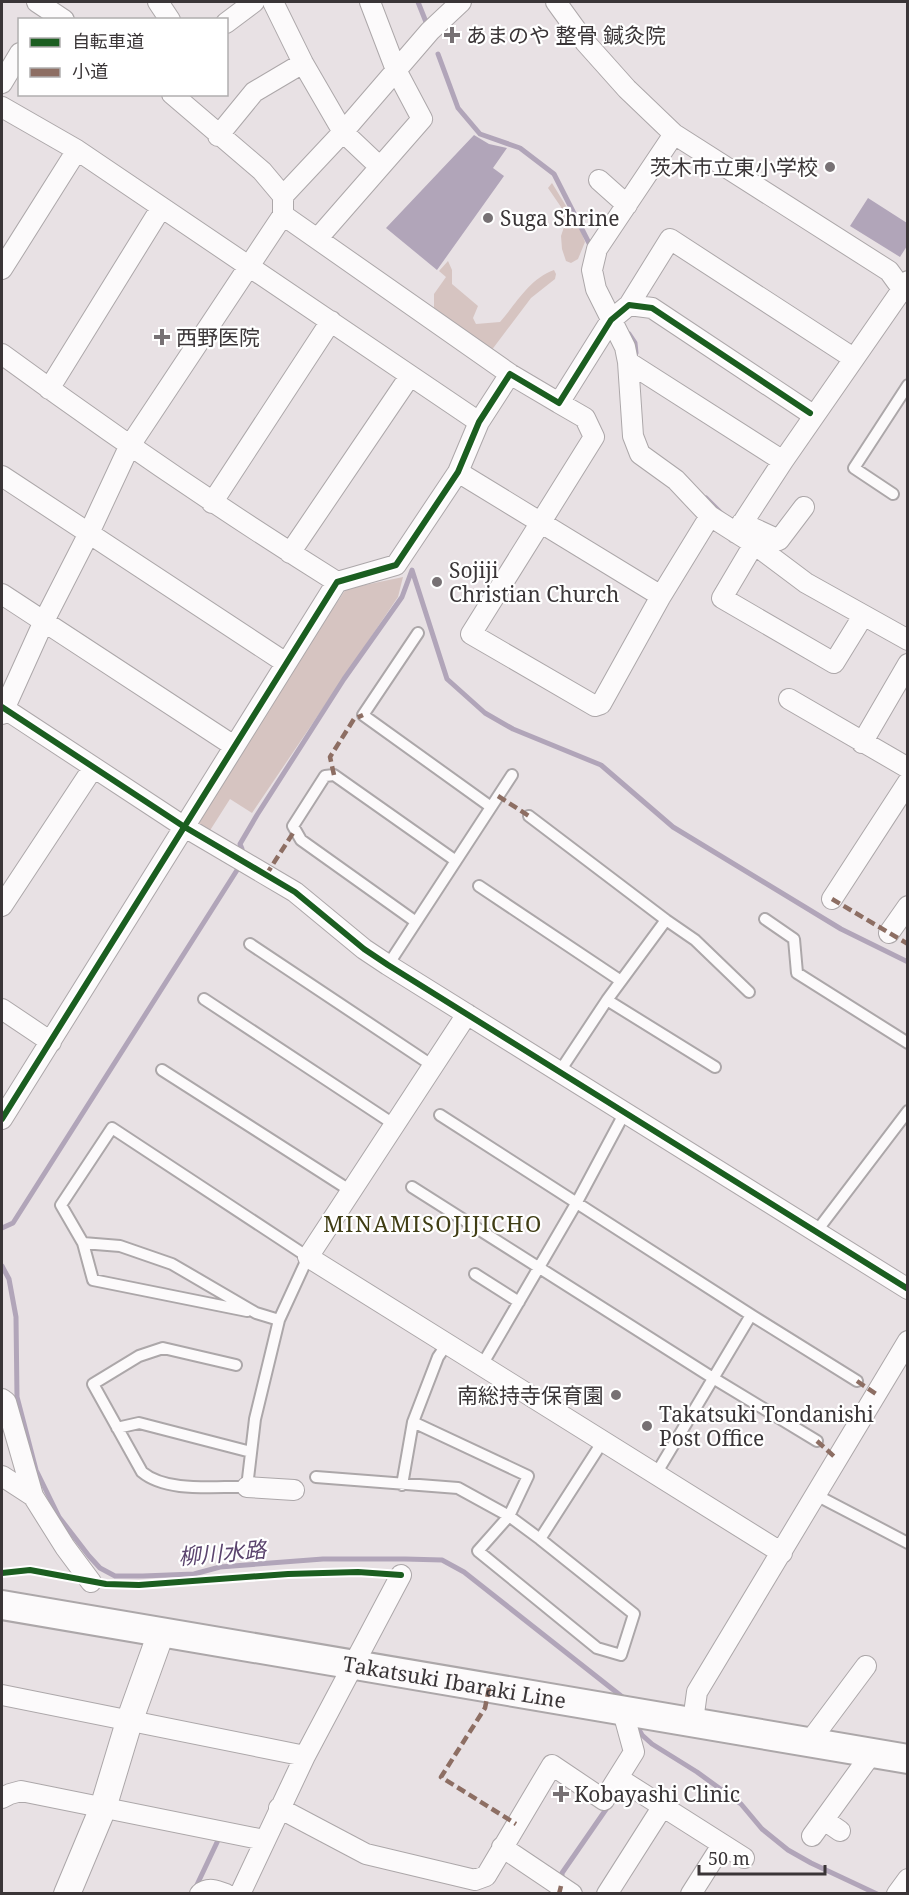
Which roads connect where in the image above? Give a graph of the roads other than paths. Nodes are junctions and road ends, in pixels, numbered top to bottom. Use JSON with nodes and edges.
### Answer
{"nodes":[{"id":1,"x":37,"y":2,"type":"edge"},
{"id":2,"x":158,"y":2,"type":"edge"},
{"id":3,"x":254,"y":2,"type":"edge"},
{"id":4,"x":273,"y":2,"type":"edge"},
{"id":5,"x":370,"y":2,"type":"edge"},
{"id":6,"x":461,"y":2,"type":"edge"},
{"id":7,"x":556,"y":2,"type":"edge"},
{"id":8,"x":61,"y":18,"type":"edge"},
{"id":9,"x":169,"y":18,"type":"edge"},
{"id":10,"x":228,"y":22,"type":"edge"},
{"id":11,"x":18,"y":56,"type":"edge"},
{"id":12,"x":303,"y":63,"type":"junction"},
{"id":13,"x":396,"y":70,"type":"junction"},
{"id":14,"x":2,"y":83,"type":"edge"},
{"id":15,"x":174,"y":96,"type":"edge"},
{"id":16,"x":2,"y":107,"type":"edge"},
{"id":17,"x":343,"y":132,"type":"junction"},
{"id":18,"x":674,"y":134,"type":"junction"},
{"id":19,"x":218,"y":136,"type":"junction"},
{"id":20,"x":77,"y":150,"type":"junction"},
{"id":21,"x":380,"y":167,"type":"junction"},
{"id":22,"x":599,"y":180,"type":"dead end"},
{"id":23,"x":283,"y":205,"type":"junction"},
{"id":24,"x":627,"y":205,"type":"junction"},
{"id":25,"x":161,"y":208,"type":"junction"},
{"id":26,"x":318,"y":237,"type":"junction"},
{"id":27,"x":251,"y":266,"type":"junction"},
{"id":28,"x":2,"y":269,"type":"edge"},
{"id":29,"x":906,"y":288,"type":"edge"},
{"id":30,"x":628,"y":305,"type":"junction"},
{"id":31,"x":331,"y":321,"type":"junction"},
{"id":32,"x":611,"y":321,"type":"junction"},
{"id":33,"x":2,"y":354,"type":"edge"},
{"id":34,"x":847,"y":354,"type":"dead end"},
{"id":35,"x":628,"y":362,"type":"junction"},
{"id":36,"x":510,"y":374,"type":"junction"},
{"id":37,"x":410,"y":375,"type":"junction"},
{"id":38,"x":908,"y":385,"type":"edge"},
{"id":39,"x":49,"y":389,"type":"junction"},
{"id":40,"x":559,"y":402,"type":"junction"},
{"id":41,"x":810,"y":413,"type":"dead end"},
{"id":42,"x":478,"y":422,"type":"junction"},
{"id":43,"x":129,"y":447,"type":"junction"},
{"id":44,"x":783,"y":461,"type":"junction"},
{"id":45,"x":458,"y":472,"type":"junction"},
{"id":46,"x":2,"y":476,"type":"edge"},
{"id":47,"x":893,"y":494,"type":"dead end"},
{"id":48,"x":212,"y":503,"type":"junction"},
{"id":49,"x":804,"y":507,"type":"dead end"},
{"id":50,"x":710,"y":516,"type":"junction"},
{"id":51,"x":541,"y":522,"type":"junction"},
{"id":52,"x":739,"y":528,"type":"junction"},
{"id":53,"x":89,"y":533,"type":"junction"},
{"id":54,"x":754,"y":544,"type":"junction"},
{"id":55,"x":290,"y":553,"type":"junction"},
{"id":56,"x":337,"y":582,"type":"junction"},
{"id":57,"x":2,"y":594,"type":"edge"},
{"id":58,"x":662,"y":596,"type":"junction"},
{"id":59,"x":863,"y":616,"type":"junction"},
{"id":60,"x":44,"y":621,"type":"junction"},
{"id":61,"x":417,"y":633,"type":"dead end"},
{"id":62,"x":908,"y":640,"type":"edge"},
{"id":63,"x":286,"y":663,"type":"junction"},
{"id":64,"x":908,"y":664,"type":"edge"},
{"id":65,"x":789,"y":699,"type":"dead end"},
{"id":66,"x":3,"y":710,"type":"edge"},
{"id":67,"x":862,"y":743,"type":"junction"},
{"id":68,"x":234,"y":746,"type":"junction"},
{"id":69,"x":93,"y":768,"type":"junction"},
{"id":70,"x":908,"y":768,"type":"edge"},
{"id":71,"x":512,"y":775,"type":"dead end"},
{"id":72,"x":908,"y":782,"type":"edge"},
{"id":73,"x":491,"y":807,"type":"junction"},
{"id":74,"x":529,"y":816,"type":"dead end"},
{"id":75,"x":183,"y":826,"type":"junction"},
{"id":76,"x":456,"y":861,"type":"junction"},
{"id":77,"x":479,"y":886,"type":"dead end"},
{"id":78,"x":832,"y":899,"type":"dead end"},
{"id":79,"x":2,"y":906,"type":"edge"},
{"id":80,"x":908,"y":906,"type":"edge"},
{"id":81,"x":765,"y":919,"type":"dead end"},
{"id":82,"x":666,"y":920,"type":"junction"},
{"id":83,"x":416,"y":922,"type":"junction"},
{"id":84,"x":889,"y":933,"type":"dead end"},
{"id":85,"x":250,"y":944,"type":"dead end"},
{"id":86,"x":388,"y":965,"type":"junction"},
{"id":87,"x":621,"y":981,"type":"junction"},
{"id":88,"x":750,"y":992,"type":"dead end"},
{"id":89,"x":204,"y":999,"type":"dead end"},
{"id":90,"x":607,"y":999,"type":"junction"},
{"id":91,"x":2,"y":1009,"type":"edge"},
{"id":92,"x":467,"y":1014,"type":"junction"},
{"id":93,"x":51,"y":1042,"type":"junction"},
{"id":94,"x":908,"y":1043,"type":"edge"},
{"id":95,"x":433,"y":1066,"type":"junction"},
{"id":96,"x":715,"y":1067,"type":"dead end"},
{"id":97,"x":162,"y":1070,"type":"dead end"},
{"id":98,"x":560,"y":1071,"type":"junction"},
{"id":99,"x":908,"y":1111,"type":"edge"},
{"id":100,"x":624,"y":1114,"type":"junction"},
{"id":101,"x":440,"y":1115,"type":"dead end"},
{"id":102,"x":2,"y":1119,"type":"edge"},
{"id":103,"x":395,"y":1125,"type":"junction"},
{"id":104,"x":412,"y":1187,"type":"dead end"},
{"id":105,"x":351,"y":1191,"type":"junction"},
{"id":106,"x":577,"y":1202,"type":"junction"},
{"id":107,"x":816,"y":1232,"type":"junction"},
{"id":108,"x":83,"y":1243,"type":"junction"},
{"id":109,"x":308,"y":1257,"type":"junction"},
{"id":110,"x":540,"y":1267,"type":"junction"},
{"id":111,"x":475,"y":1274,"type":"dead end"},
{"id":112,"x":908,"y":1289,"type":"edge"},
{"id":113,"x":519,"y":1302,"type":"junction"},
{"id":114,"x":256,"y":1313,"type":"junction"},
{"id":115,"x":751,"y":1315,"type":"junction"},
{"id":116,"x":279,"y":1320,"type":"junction"},
{"id":117,"x":908,"y":1341,"type":"edge"},
{"id":118,"x":447,"y":1344,"type":"junction"},
{"id":119,"x":236,"y":1365,"type":"dead end"},
{"id":120,"x":482,"y":1365,"type":"junction"},
{"id":121,"x":713,"y":1378,"type":"junction"},
{"id":122,"x":857,"y":1381,"type":"dead end"},
{"id":123,"x":2,"y":1399,"type":"edge"},
{"id":124,"x":412,"y":1422,"type":"junction"},
{"id":125,"x":117,"y":1428,"type":"junction"},
{"id":126,"x":603,"y":1441,"type":"junction"},
{"id":127,"x":817,"y":1441,"type":"dead end"},
{"id":128,"x":251,"y":1452,"type":"junction"},
{"id":129,"x":656,"y":1474,"type":"junction"},
{"id":130,"x":2,"y":1476,"type":"edge"},
{"id":131,"x":316,"y":1477,"type":"dead end"},
{"id":132,"x":402,"y":1485,"type":"junction"},
{"id":133,"x":247,"y":1487,"type":"junction"},
{"id":134,"x":294,"y":1494,"type":"dead end"},
{"id":135,"x":33,"y":1496,"type":"junction"},
{"id":136,"x":816,"y":1496,"type":"junction"},
{"id":137,"x":509,"y":1516,"type":"junction"},
{"id":138,"x":540,"y":1539,"type":"junction"},
{"id":139,"x":908,"y":1543,"type":"edge"},
{"id":140,"x":782,"y":1553,"type":"junction"},
{"id":141,"x":401,"y":1575,"type":"dead end"},
{"id":142,"x":92,"y":1581,"type":"dead end"},
{"id":143,"x":2,"y":1605,"type":"edge"},
{"id":144,"x":161,"y":1633,"type":"junction"},
{"id":145,"x":353,"y":1665,"type":"junction"},
{"id":146,"x":866,"y":1666,"type":"dead end"},
{"id":147,"x":2,"y":1695,"type":"edge"},
{"id":148,"x":623,"y":1712,"type":"junction"},
{"id":149,"x":693,"y":1721,"type":"junction"},
{"id":150,"x":129,"y":1722,"type":"junction"},
{"id":151,"x":810,"y":1741,"type":"junction"},
{"id":152,"x":872,"y":1753,"type":"junction"},
{"id":153,"x":304,"y":1756,"type":"junction"},
{"id":154,"x":908,"y":1759,"type":"edge"},
{"id":155,"x":618,"y":1778,"type":"junction"},
{"id":156,"x":2,"y":1798,"type":"edge"},
{"id":157,"x":663,"y":1806,"type":"junction"},
{"id":158,"x":103,"y":1808,"type":"junction"},
{"id":159,"x":279,"y":1808,"type":"junction"},
{"id":160,"x":812,"y":1836,"type":"dead end"},
{"id":161,"x":264,"y":1840,"type":"junction"},
{"id":162,"x":722,"y":1845,"type":"junction"},
{"id":163,"x":502,"y":1847,"type":"junction"},
{"id":164,"x":744,"y":1858,"type":"dead end"},
{"id":165,"x":908,"y":1879,"type":"edge"},
{"id":166,"x":67,"y":1893,"type":"edge"},
{"id":167,"x":200,"y":1893,"type":"edge"},
{"id":168,"x":226,"y":1893,"type":"edge"},
{"id":169,"x":240,"y":1893,"type":"edge"},
{"id":170,"x":572,"y":1893,"type":"edge"},
{"id":171,"x":607,"y":1893,"type":"edge"},
{"id":172,"x":691,"y":1893,"type":"edge"},
{"id":173,"x":897,"y":1893,"type":"edge"}],
"edges":[{"from":1,"to":8,"type":"street"},
{"from":2,"to":9,"type":"street"},
{"from":3,"to":10,"type":"street"},
{"from":4,"to":12,"type":"street"},
{"from":5,"to":13,"type":"street"},
{"from":6,"to":13,"type":"street"},
{"from":7,"to":18,"type":"street"},
{"from":11,"to":14,"type":"street"},
{"from":12,"to":17,"type":"street"},
{"from":12,"to":19,"type":"street"},
{"from":13,"to":17,"type":"street"},
{"from":13,"to":21,"type":"street"},
{"from":15,"to":19,"type":"street"},
{"from":16,"to":20,"type":"street"},
{"from":17,"to":21,"type":"street"},
{"from":17,"to":23,"type":"street"},
{"from":18,"to":24,"type":"street"},
{"from":18,"to":29,"type":"street"},
{"from":19,"to":23,"type":"street"},
{"from":20,"to":25,"type":"street"},
{"from":20,"to":28,"type":"street"},
{"from":21,"to":26,"type":"street"},
{"from":22,"to":24,"type":"street"},
{"from":23,"to":26,"type":"street"},
{"from":23,"to":27,"type":"street"},
{"from":24,"to":32,"type":"street"},
{"from":25,"to":27,"type":"street"},
{"from":25,"to":39,"type":"street"},
{"from":26,"to":36,"type":"street"},
{"from":27,"to":31,"type":"street"},
{"from":27,"to":43,"type":"street"},
{"from":29,"to":44,"type":"street"},
{"from":30,"to":32,"type":"street"},
{"from":30,"to":34,"type":"street"},
{"from":30,"to":41,"type":"street"},
{"from":31,"to":37,"type":"street"},
{"from":31,"to":48,"type":"street"},
{"from":32,"to":35,"type":"street"},
{"from":32,"to":40,"type":"street"},
{"from":33,"to":39,"type":"street"},
{"from":35,"to":44,"type":"street"},
{"from":35,"to":50,"type":"street"},
{"from":36,"to":40,"type":"street"},
{"from":36,"to":42,"type":"street"},
{"from":37,"to":42,"type":"street"},
{"from":37,"to":55,"type":"street"},
{"from":38,"to":47,"type":"lane"},
{"from":39,"to":43,"type":"street"},
{"from":40,"to":51,"type":"street"},
{"from":42,"to":45,"type":"street"},
{"from":43,"to":48,"type":"street"},
{"from":43,"to":53,"type":"street"},
{"from":44,"to":52,"type":"street"},
{"from":45,"to":51,"type":"street"},
{"from":45,"to":56,"type":"street"},
{"from":46,"to":53,"type":"street"},
{"from":48,"to":55,"type":"street"},
{"from":49,"to":52,"type":"street"},
{"from":50,"to":52,"type":"street"},
{"from":50,"to":58,"type":"street"},
{"from":51,"to":58,"type":"street"},
{"from":51,"to":58,"type":"street"},
{"from":52,"to":54,"type":"street"},
{"from":53,"to":60,"type":"street"},
{"from":53,"to":63,"type":"street"},
{"from":54,"to":59,"type":"street"},
{"from":54,"to":59,"type":"street"},
{"from":55,"to":56,"type":"street"},
{"from":56,"to":63,"type":"street"},
{"from":57,"to":60,"type":"street"},
{"from":59,"to":62,"type":"street"},
{"from":60,"to":66,"type":"street"},
{"from":60,"to":68,"type":"street"},
{"from":61,"to":73,"type":"lane"},
{"from":63,"to":68,"type":"street"},
{"from":64,"to":67,"type":"street"},
{"from":65,"to":67,"type":"street"},
{"from":66,"to":69,"type":"street"},
{"from":67,"to":70,"type":"street"},
{"from":68,"to":75,"type":"street"},
{"from":69,"to":75,"type":"street"},
{"from":69,"to":79,"type":"street"},
{"from":71,"to":73,"type":"lane"},
{"from":72,"to":78,"type":"street"},
{"from":73,"to":76,"type":"lane"},
{"from":74,"to":82,"type":"lane"},
{"from":75,"to":86,"type":"street"},
{"from":75,"to":93,"type":"street"},
{"from":76,"to":83,"type":"lane"},
{"from":76,"to":83,"type":"lane"},
{"from":77,"to":87,"type":"lane"},
{"from":80,"to":84,"type":"street"},
{"from":81,"to":94,"type":"lane"},
{"from":82,"to":87,"type":"lane"},
{"from":82,"to":88,"type":"lane"},
{"from":83,"to":86,"type":"lane"},
{"from":85,"to":95,"type":"lane"},
{"from":86,"to":92,"type":"street"},
{"from":87,"to":90,"type":"lane"},
{"from":89,"to":103,"type":"lane"},
{"from":90,"to":96,"type":"lane"},
{"from":90,"to":98,"type":"lane"},
{"from":91,"to":93,"type":"street"},
{"from":92,"to":95,"type":"street"},
{"from":92,"to":98,"type":"street"},
{"from":93,"to":102,"type":"street"},
{"from":95,"to":103,"type":"street"},
{"from":97,"to":105,"type":"lane"},
{"from":98,"to":100,"type":"street"},
{"from":99,"to":107,"type":"lane"},
{"from":100,"to":106,"type":"lane"},
{"from":100,"to":107,"type":"street"},
{"from":101,"to":106,"type":"lane"},
{"from":103,"to":105,"type":"street"},
{"from":104,"to":110,"type":"lane"},
{"from":105,"to":109,"type":"street"},
{"from":106,"to":110,"type":"lane"},
{"from":106,"to":115,"type":"lane"},
{"from":107,"to":112,"type":"street"},
{"from":108,"to":109,"type":"lane"},
{"from":108,"to":114,"type":"lane"},
{"from":108,"to":114,"type":"lane"},
{"from":109,"to":116,"type":"lane"},
{"from":109,"to":118,"type":"street"},
{"from":110,"to":113,"type":"lane"},
{"from":110,"to":121,"type":"lane"},
{"from":111,"to":113,"type":"lane"},
{"from":113,"to":120,"type":"lane"},
{"from":114,"to":116,"type":"lane"},
{"from":115,"to":121,"type":"lane"},
{"from":115,"to":122,"type":"lane"},
{"from":116,"to":128,"type":"lane"},
{"from":117,"to":136,"type":"street"},
{"from":118,"to":120,"type":"street"},
{"from":118,"to":124,"type":"lane"},
{"from":119,"to":125,"type":"lane"},
{"from":120,"to":126,"type":"street"},
{"from":121,"to":127,"type":"lane"},
{"from":121,"to":129,"type":"lane"},
{"from":123,"to":135,"type":"street"},
{"from":124,"to":132,"type":"lane"},
{"from":124,"to":137,"type":"lane"},
{"from":125,"to":128,"type":"lane"},
{"from":125,"to":133,"type":"lane"},
{"from":126,"to":129,"type":"street"},
{"from":126,"to":138,"type":"lane"},
{"from":128,"to":133,"type":"lane"},
{"from":129,"to":140,"type":"street"},
{"from":130,"to":135,"type":"street"},
{"from":131,"to":132,"type":"lane"},
{"from":132,"to":137,"type":"lane"},
{"from":133,"to":134,"type":"street"},
{"from":135,"to":142,"type":"street"},
{"from":136,"to":139,"type":"lane"},
{"from":136,"to":140,"type":"street"},
{"from":137,"to":138,"type":"lane"},
{"from":137,"to":138,"type":"lane"},
{"from":140,"to":149,"type":"street"},
{"from":141,"to":145,"type":"street"},
{"from":143,"to":144,"type":"main road","name":"Takatsuki Ibaraki Line"},
{"from":144,"to":145,"type":"main road","name":"Takatsuki Ibaraki Line"},
{"from":144,"to":150,"type":"street"},
{"from":145,"to":148,"type":"main road","name":"Takatsuki Ibaraki Line"},
{"from":145,"to":153,"type":"street"},
{"from":146,"to":151,"type":"street"},
{"from":147,"to":150,"type":"street"},
{"from":148,"to":149,"type":"main road","name":"Takatsuki Ibaraki Line"},
{"from":148,"to":155,"type":"street"},
{"from":149,"to":151,"type":"main road","name":"Takatsuki Ibaraki Line"},
{"from":150,"to":153,"type":"street"},
{"from":150,"to":158,"type":"street"},
{"from":151,"to":152,"type":"main road","name":"Takatsuki Ibaraki Line"},
{"from":152,"to":154,"type":"main road","name":"Takatsuki Ibaraki Line"},
{"from":152,"to":160,"type":"street"},
{"from":153,"to":159,"type":"street"},
{"from":155,"to":157,"type":"street"},
{"from":155,"to":163,"type":"street"},
{"from":156,"to":158,"type":"street"},
{"from":157,"to":162,"type":"street"},
{"from":157,"to":171,"type":"street"},
{"from":158,"to":161,"type":"street"},
{"from":158,"to":166,"type":"street"},
{"from":159,"to":161,"type":"street"},
{"from":159,"to":163,"type":"street"},
{"from":161,"to":169,"type":"street"},
{"from":162,"to":164,"type":"street"},
{"from":162,"to":172,"type":"street"},
{"from":163,"to":170,"type":"street"},
{"from":165,"to":173,"type":"street"},
{"from":167,"to":168,"type":"street"}]}
